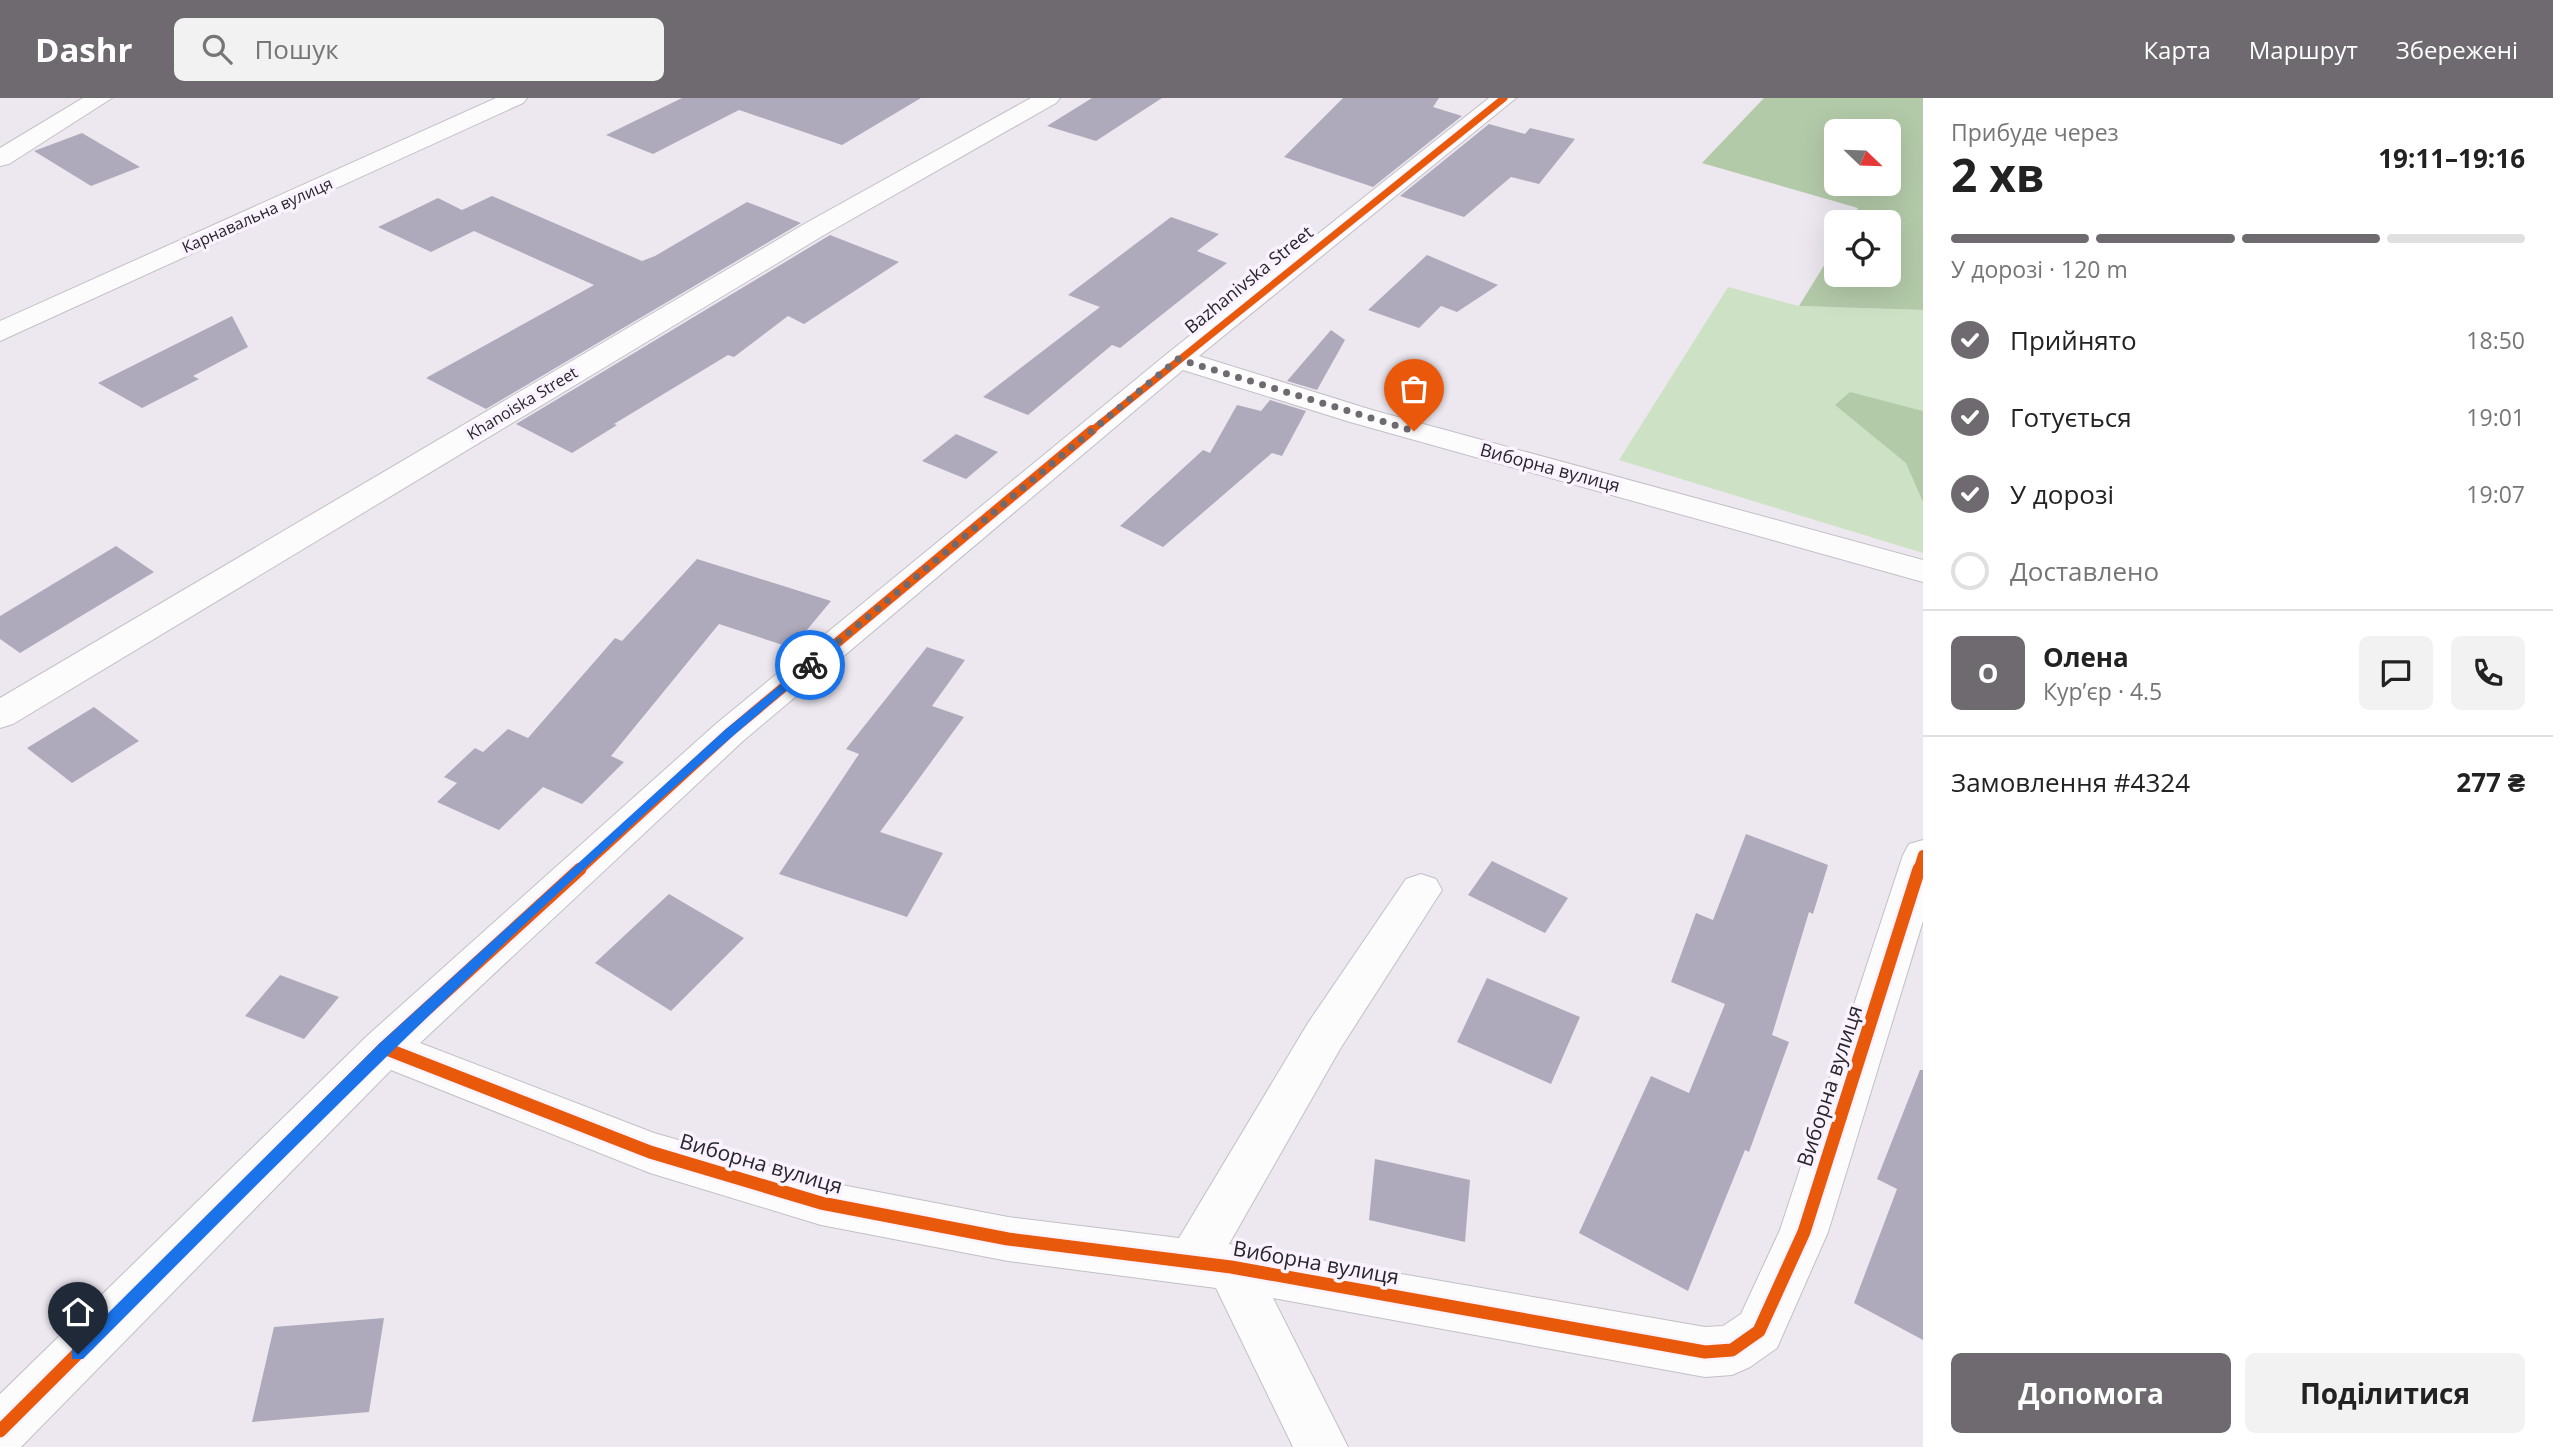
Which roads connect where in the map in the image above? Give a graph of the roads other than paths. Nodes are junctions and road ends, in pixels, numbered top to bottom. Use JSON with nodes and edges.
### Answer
{"nodes":[{"id":1,"x":55,"y":98,"type":"edge"},
{"id":2,"x":515,"y":98,"type":"edge"},
{"id":3,"x":1048,"y":98,"type":"edge"},
{"id":4,"x":1504,"y":98,"type":"edge"},
{"id":5,"x":95,"y":101,"type":"edge"},
{"id":6,"x":0,"y":159,"type":"edge"},
{"id":7,"x":0,"y":332,"type":"edge"},
{"id":8,"x":1178,"y":359,"type":"junction"},
{"id":9,"x":1923,"y":571,"type":"edge"},
{"id":10,"x":0,"y":715,"type":"edge"},
{"id":11,"x":1923,"y":855,"type":"edge"},
{"id":12,"x":1421,"y":890,"type":"dead end"},
{"id":13,"x":384,"y":1048,"type":"junction"},
{"id":14,"x":1211,"y":1265,"type":"junction"},
{"id":15,"x":0,"y":1431,"type":"edge"},
{"id":16,"x":1321,"y":1447,"type":"edge"}],
"edges":[{"from":1,"to":5,"type":"street"},
{"from":2,"to":7,"type":"street","name":"Карнавальна вулиця"},
{"from":3,"to":10,"type":"street","name":"Khanoiska Street"},
{"from":4,"to":8,"type":"street","name":"Bazhanivska Street"},
{"from":5,"to":6,"type":"street"},
{"from":8,"to":9,"type":"street","name":"Виборна вулиця"},
{"from":8,"to":13,"type":"street","name":"Bazhanivska Street"},
{"from":11,"to":14,"type":"street","name":"Виборна вулиця"},
{"from":12,"to":14,"type":"street"},
{"from":13,"to":14,"type":"street","name":"Виборна вулиця"},
{"from":13,"to":15,"type":"street","name":"Bazhanivska Street"},
{"from":14,"to":16,"type":"street","name":"Виборна вулиця"}]}
